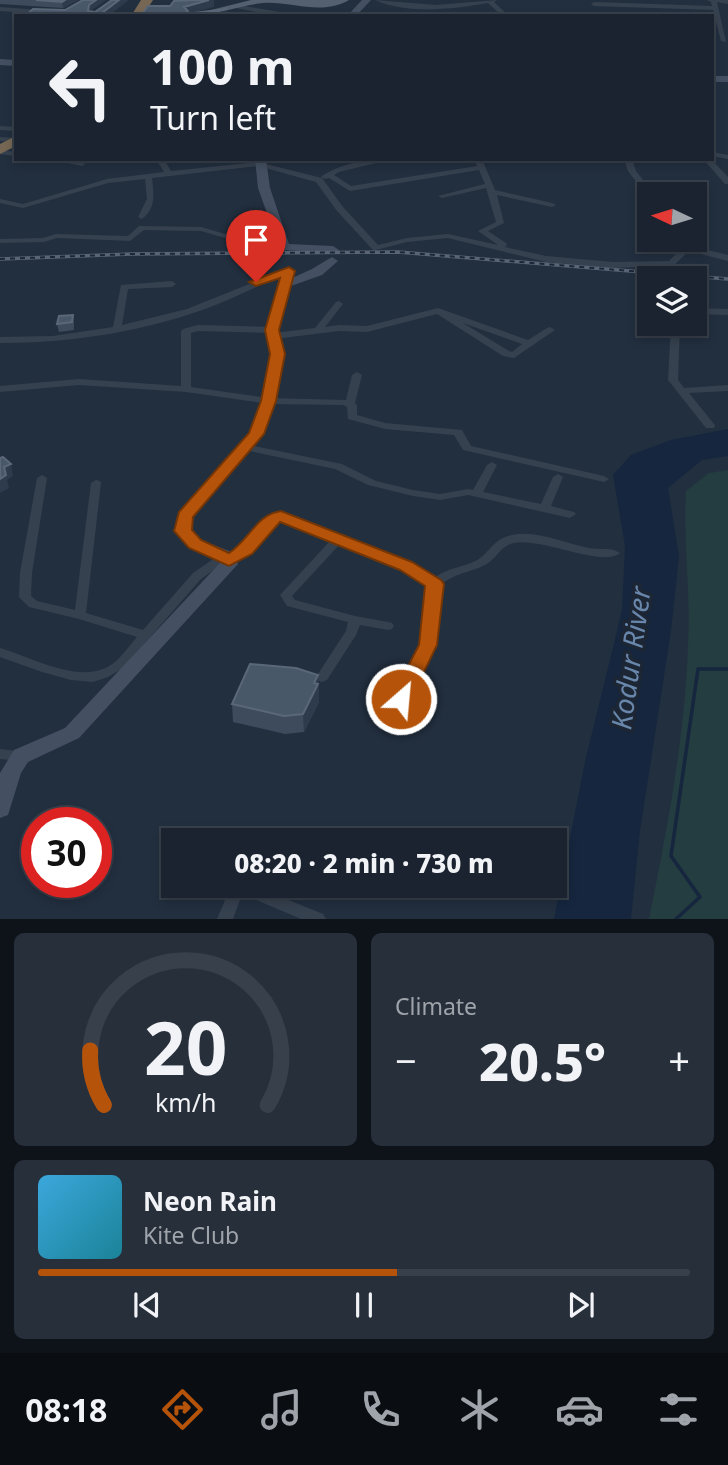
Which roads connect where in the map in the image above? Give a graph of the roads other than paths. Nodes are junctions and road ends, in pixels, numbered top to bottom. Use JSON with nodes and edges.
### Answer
{"nodes":[{"id":1,"x":11,"y":0,"type":"edge"},
{"id":2,"x":271,"y":0,"type":"edge"},
{"id":3,"x":344,"y":0,"type":"edge"},
{"id":4,"x":367,"y":0,"type":"edge"},
{"id":5,"x":378,"y":0,"type":"edge"},
{"id":6,"x":492,"y":0,"type":"edge"},
{"id":7,"x":594,"y":2,"type":"edge"},
{"id":8,"x":714,"y":2,"type":"edge"},
{"id":9,"x":728,"y":2,"type":"edge"},
{"id":10,"x":238,"y":7,"type":"junction"},
{"id":11,"x":0,"y":8,"type":"edge"},
{"id":12,"x":663,"y":8,"type":"junction"},
{"id":13,"x":49,"y":13,"type":"edge"},
{"id":14,"x":594,"y":13,"type":"dead end"},
{"id":15,"x":201,"y":14,"type":"edge"},
{"id":16,"x":275,"y":14,"type":"edge"},
{"id":17,"x":353,"y":14,"type":"edge"},
{"id":18,"x":504,"y":14,"type":"edge"},
{"id":19,"x":662,"y":14,"type":"edge"},
{"id":20,"x":726,"y":42,"type":"edge"},
{"id":21,"x":64,"y":161,"type":"edge"},
{"id":22,"x":161,"y":161,"type":"edge"},
{"id":23,"x":382,"y":161,"type":"edge"},
{"id":24,"x":629,"y":161,"type":"edge"},
{"id":25,"x":708,"y":161,"type":"edge"},
{"id":26,"x":259,"y":162,"type":"edge"},
{"id":27,"x":479,"y":163,"type":"edge"},
{"id":28,"x":82,"y":164,"type":"dead end"},
{"id":29,"x":168,"y":172,"type":"junction"},
{"id":30,"x":330,"y":175,"type":"junction"},
{"id":31,"x":148,"y":176,"type":"junction"},
{"id":32,"x":319,"y":180,"type":"junction"},
{"id":33,"x":641,"y":182,"type":"edge"},
{"id":34,"x":728,"y":182,"type":"edge"},
{"id":35,"x":490,"y":188,"type":"junction"},
{"id":36,"x":536,"y":191,"type":"dead end"},
{"id":37,"x":442,"y":196,"type":"dead end"},
{"id":38,"x":532,"y":199,"type":"junction"},
{"id":39,"x":0,"y":201,"type":"edge"},
{"id":40,"x":496,"y":205,"type":"junction"},
{"id":41,"x":552,"y":205,"type":"dead end"},
{"id":42,"x":485,"y":206,"type":"dead end"},
{"id":43,"x":142,"y":217,"type":"dead end"},
{"id":44,"x":0,"y":241,"type":"edge"},
{"id":45,"x":284,"y":247,"type":"junction"},
{"id":46,"x":508,"y":249,"type":"junction"},
{"id":47,"x":707,"y":251,"type":"edge"},
{"id":48,"x":680,"y":252,"type":"edge"},
{"id":49,"x":728,"y":258,"type":"edge"},
{"id":50,"x":670,"y":263,"type":"junction"},
{"id":51,"x":668,"y":266,"type":"edge"},
{"id":52,"x":172,"y":284,"type":"dead end"},
{"id":53,"x":285,"y":284,"type":"junction"},
{"id":54,"x":339,"y":304,"type":"dead end"},
{"id":55,"x":438,"y":311,"type":"junction"},
{"id":56,"x":707,"y":311,"type":"edge"},
{"id":57,"x":728,"y":312,"type":"edge"},
{"id":58,"x":117,"y":327,"type":"junction"},
{"id":59,"x":318,"y":330,"type":"junction"},
{"id":60,"x":550,"y":330,"type":"dead end"},
{"id":61,"x":273,"y":333,"type":"junction"},
{"id":62,"x":675,"y":336,"type":"edge"},
{"id":63,"x":1,"y":341,"type":"edge"},
{"id":64,"x":529,"y":343,"type":"junction"},
{"id":65,"x":357,"y":375,"type":"dead end"},
{"id":66,"x":728,"y":388,"type":"edge"},
{"id":67,"x":0,"y":389,"type":"edge"},
{"id":68,"x":186,"y":389,"type":"junction"},
{"id":69,"x":681,"y":391,"type":"junction"},
{"id":70,"x":269,"y":401,"type":"junction"},
{"id":71,"x":350,"y":404,"type":"junction"},
{"id":72,"x":710,"y":426,"type":"dead end"},
{"id":73,"x":244,"y":447,"type":"junction"},
{"id":74,"x":492,"y":465,"type":"dead end"},
{"id":75,"x":558,"y":477,"type":"dead end"},
{"id":76,"x":42,"y":478,"type":"dead end"},
{"id":77,"x":604,"y":480,"type":"dead end"},
{"id":78,"x":96,"y":483,"type":"dead end"},
{"id":79,"x":476,"y":494,"type":"junction"},
{"id":80,"x":544,"y":509,"type":"junction"},
{"id":81,"x":570,"y":514,"type":"dead end"},
{"id":82,"x":338,"y":539,"type":"junction"},
{"id":83,"x":614,"y":553,"type":"dead end"},
{"id":84,"x":228,"y":558,"type":"junction"},
{"id":85,"x":435,"y":584,"type":"junction"},
{"id":86,"x":80,"y":615,"type":"junction"},
{"id":87,"x":355,"y":620,"type":"junction"},
{"id":88,"x":388,"y":626,"type":"dead end"},
{"id":89,"x":145,"y":635,"type":"junction"},
{"id":90,"x":0,"y":652,"type":"edge"},
{"id":91,"x":322,"y":677,"type":"dead end"},
{"id":92,"x":401,"y":699,"type":"dead end"},
{"id":93,"x":11,"y":755,"type":"edge"},
{"id":94,"x":0,"y":809,"type":"edge"},
{"id":95,"x":225,"y":919,"type":"edge"},
{"id":96,"x":318,"y":919,"type":"edge"}],
"edges":[{"from":1,"to":11,"type":"street"},
{"from":2,"to":3,"type":"main road"},
{"from":2,"to":10,"type":"main road"},
{"from":4,"to":17,"type":"main road"},
{"from":5,"to":6,"type":"street"},
{"from":6,"to":18,"type":"street"},
{"from":7,"to":12,"type":"street"},
{"from":7,"to":14,"type":"street"},
{"from":8,"to":9,"type":"street"},
{"from":8,"to":12,"type":"street"},
{"from":8,"to":20,"type":"street"},
{"from":10,"to":15,"type":"main road"},
{"from":10,"to":16,"type":"street"},
{"from":11,"to":13,"type":"street"},
{"from":12,"to":19,"type":"street"},
{"from":21,"to":28,"type":"street"},
{"from":22,"to":29,"type":"street"},
{"from":23,"to":30,"type":"street"},
{"from":24,"to":33,"type":"street"},
{"from":25,"to":34,"type":"street"},
{"from":26,"to":29,"type":"street"},
{"from":26,"to":32,"type":"street"},
{"from":26,"to":45,"type":"main road"},
{"from":27,"to":30,"type":"street"},
{"from":27,"to":35,"type":"street"},
{"from":29,"to":31,"type":"street"},
{"from":30,"to":32,"type":"street"},
{"from":31,"to":39,"type":"street"},
{"from":31,"to":43,"type":"street"},
{"from":32,"to":46,"type":"street"},
{"from":35,"to":37,"type":"street"},
{"from":35,"to":38,"type":"street"},
{"from":35,"to":40,"type":"street"},
{"from":36,"to":38,"type":"street"},
{"from":38,"to":41,"type":"street"},
{"from":40,"to":42,"type":"street"},
{"from":40,"to":46,"type":"street"},
{"from":44,"to":45,"type":"street"},
{"from":45,"to":53,"type":"main road"},
{"from":46,"to":50,"type":"street"},
{"from":47,"to":49,"type":"street"},
{"from":48,"to":50,"type":"street"},
{"from":50,"to":51,"type":"street"},
{"from":52,"to":58,"type":"street"},
{"from":53,"to":58,"type":"street"},
{"from":53,"to":61,"type":"main road"},
{"from":54,"to":59,"type":"street"},
{"from":55,"to":59,"type":"street"},
{"from":55,"to":64,"type":"street"},
{"from":55,"to":64,"type":"street"},
{"from":56,"to":57,"type":"street"},
{"from":58,"to":63,"type":"street"},
{"from":59,"to":61,"type":"street"},
{"from":60,"to":64,"type":"street"},
{"from":61,"to":68,"type":"street"},
{"from":61,"to":70,"type":"main road"},
{"from":62,"to":69,"type":"street"},
{"from":65,"to":71,"type":"street"},
{"from":66,"to":69,"type":"street"},
{"from":67,"to":68,"type":"street"},
{"from":68,"to":70,"type":"street"},
{"from":69,"to":72,"type":"street"},
{"from":70,"to":71,"type":"street"},
{"from":70,"to":73,"type":"main road"},
{"from":71,"to":77,"type":"street"},
{"from":73,"to":79,"type":"street"},
{"from":73,"to":84,"type":"main road"},
{"from":74,"to":79,"type":"street"},
{"from":75,"to":80,"type":"street"},
{"from":76,"to":86,"type":"street"},
{"from":78,"to":86,"type":"street"},
{"from":79,"to":80,"type":"street"},
{"from":80,"to":81,"type":"street"},
{"from":82,"to":84,"type":"street"},
{"from":82,"to":85,"type":"street"},
{"from":82,"to":87,"type":"street"},
{"from":83,"to":85,"type":"street"},
{"from":84,"to":89,"type":"street"},
{"from":84,"to":93,"type":"main road"},
{"from":85,"to":92,"type":"street"},
{"from":86,"to":89,"type":"street"},
{"from":87,"to":88,"type":"street"},
{"from":87,"to":91,"type":"street"},
{"from":89,"to":90,"type":"street"},
{"from":93,"to":94,"type":"main road"},
{"from":95,"to":96,"type":"street"}]}
